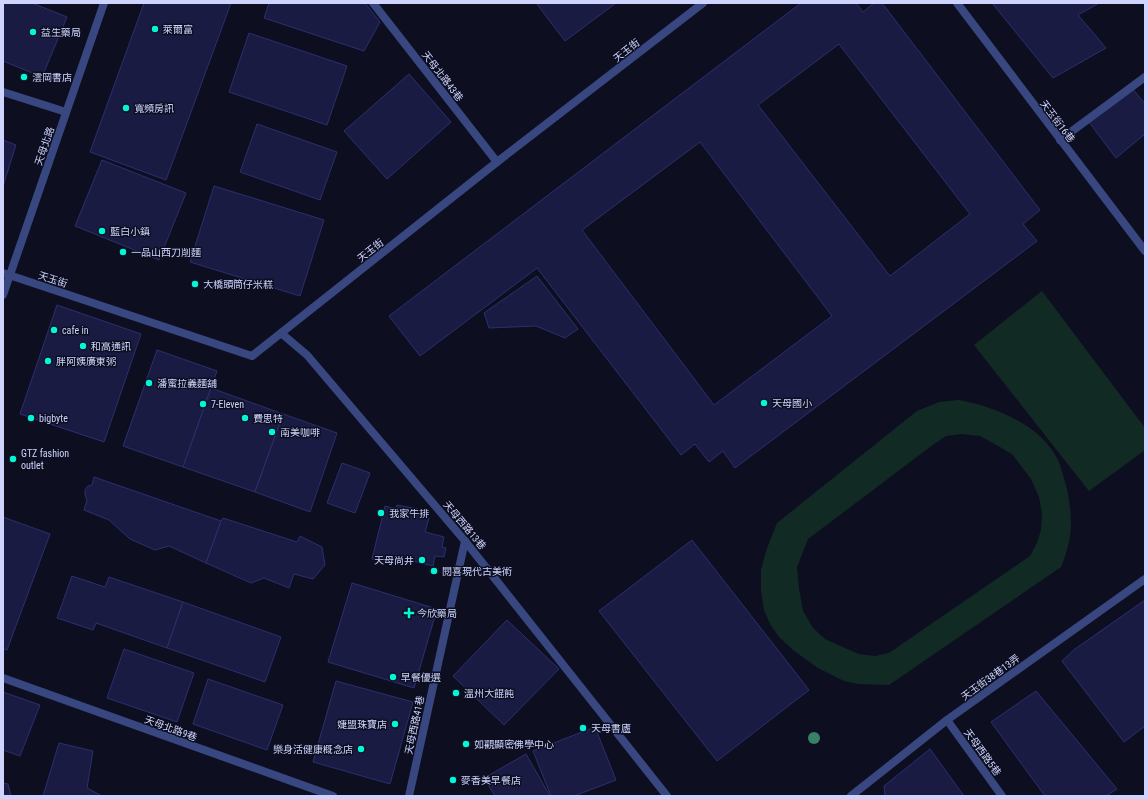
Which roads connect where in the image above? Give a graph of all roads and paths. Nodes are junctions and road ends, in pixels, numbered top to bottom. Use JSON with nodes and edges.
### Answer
{"nodes":[{"id":1,"x":104,"y":3,"type":"edge"},
{"id":2,"x":374,"y":3,"type":"edge"},
{"id":3,"x":703,"y":3,"type":"edge"},
{"id":4,"x":957,"y":3,"type":"edge"},
{"id":5,"x":1145,"y":77,"type":"edge"},
{"id":6,"x":3,"y":92,"type":"edge"},
{"id":7,"x":66,"y":112,"type":"junction"},
{"id":8,"x":1060,"y":140,"type":"junction"},
{"id":9,"x":497,"y":162,"type":"junction"},
{"id":10,"x":1145,"y":251,"type":"edge"},
{"id":11,"x":6,"y":274,"type":"edge"},
{"id":12,"x":3,"y":295,"type":"edge"},
{"id":13,"x":281,"y":333,"type":"junction"},
{"id":14,"x":465,"y":541,"type":"junction"},
{"id":15,"x":1145,"y":578,"type":"edge"},
{"id":16,"x":3,"y":678,"type":"edge"},
{"id":17,"x":947,"y":720,"type":"junction"},
{"id":18,"x":333,"y":796,"type":"edge"},
{"id":19,"x":409,"y":796,"type":"edge"},
{"id":20,"x":667,"y":796,"type":"edge"},
{"id":21,"x":851,"y":796,"type":"edge"},
{"id":22,"x":1002,"y":796,"type":"edge"}],
"edges":[{"from":1,"to":7,"type":"street","name":"天母北路"},
{"from":2,"to":9,"type":"street","name":"天母北路43巷"},
{"from":3,"to":9,"type":"street","name":"天玉街"},
{"from":4,"to":8,"type":"street","name":"天玉街16巷"},
{"from":5,"to":8,"type":"street"},
{"from":6,"to":7,"type":"street"},
{"from":7,"to":11,"type":"street","name":"天母北路"},
{"from":8,"to":10,"type":"street","name":"天玉街16巷"},
{"from":9,"to":13,"type":"street","name":"天玉街"},
{"from":11,"to":12,"type":"street","name":"天母北路"},
{"from":11,"to":13,"type":"street","name":"天玉街"},
{"from":13,"to":14,"type":"street","name":"天母西路13巷"},
{"from":14,"to":19,"type":"street","name":"天母西路41巷"},
{"from":14,"to":20,"type":"street","name":"天母西路13巷"},
{"from":15,"to":17,"type":"street","name":"天玉街38巷13弄"},
{"from":16,"to":18,"type":"street","name":"天母北路9巷"},
{"from":17,"to":21,"type":"street","name":"天玉街38巷13弄"},
{"from":17,"to":22,"type":"street","name":"天母西路5巷"}]}
